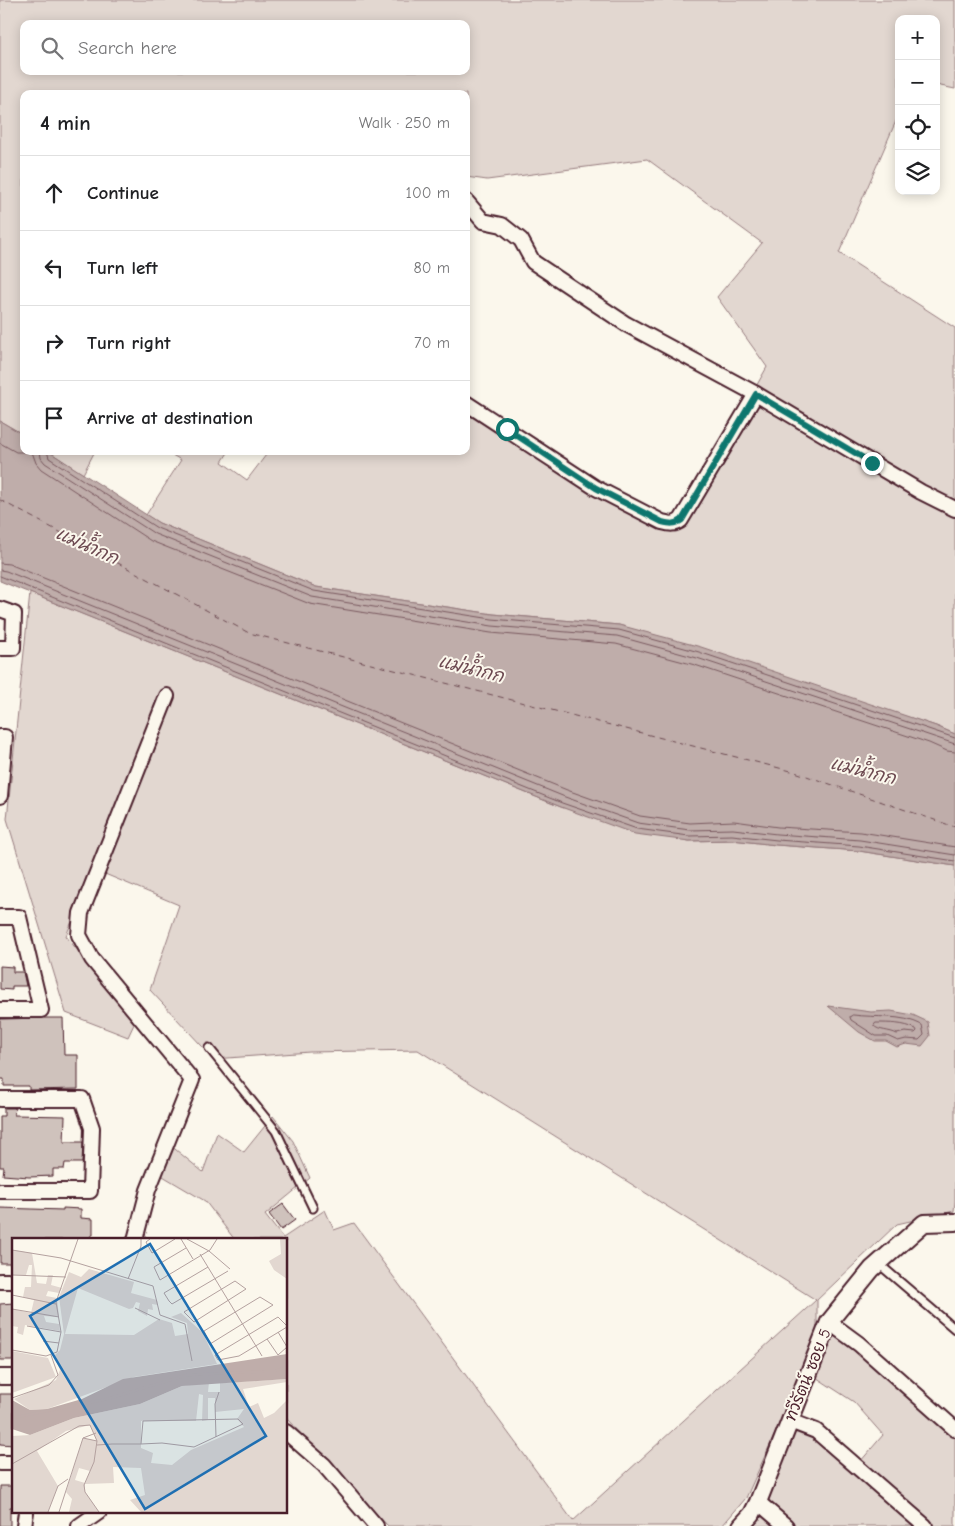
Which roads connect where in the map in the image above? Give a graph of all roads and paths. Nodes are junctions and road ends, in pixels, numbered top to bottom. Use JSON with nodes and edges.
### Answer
{"nodes":[{"id":1,"x":470,"y":206,"type":"edge"},
{"id":2,"x":756,"y":394,"type":"junction"},
{"id":3,"x":470,"y":406,"type":"edge"},
{"id":4,"x":955,"y":509,"type":"edge"},
{"id":5,"x":0,"y":609,"type":"edge"},
{"id":6,"x":0,"y":648,"type":"edge"},
{"id":7,"x":167,"y":696,"type":"dead end"},
{"id":8,"x":0,"y":737,"type":"edge"},
{"id":9,"x":0,"y":796,"type":"edge"},
{"id":10,"x":0,"y":917,"type":"edge"},
{"id":11,"x":0,"y":1010,"type":"edge"},
{"id":12,"x":209,"y":1048,"type":"dead end"},
{"id":13,"x":0,"y":1099,"type":"edge"},
{"id":14,"x":0,"y":1191,"type":"edge"},
{"id":15,"x":313,"y":1208,"type":"dead end"},
{"id":16,"x":955,"y":1222,"type":"edge"},
{"id":17,"x":136,"y":1238,"type":"edge"},
{"id":18,"x":878,"y":1263,"type":"junction"},
{"id":19,"x":829,"y":1322,"type":"junction"},
{"id":20,"x":955,"y":1329,"type":"edge"},
{"id":21,"x":790,"y":1421,"type":"junction"},
{"id":22,"x":955,"y":1429,"type":"edge"},
{"id":23,"x":288,"y":1434,"type":"edge"},
{"id":24,"x":758,"y":1502,"type":"junction"},
{"id":25,"x":95,"y":1514,"type":"edge"},
{"id":26,"x":79,"y":1526,"type":"edge"},
{"id":27,"x":376,"y":1526,"type":"edge"},
{"id":28,"x":741,"y":1526,"type":"edge"},
{"id":29,"x":786,"y":1526,"type":"edge"},
{"id":30,"x":925,"y":1526,"type":"edge"}],
"edges":[{"from":1,"to":2,"type":"street"},
{"from":2,"to":3,"type":"street"},
{"from":2,"to":4,"type":"street"},
{"from":5,"to":6,"type":"street"},
{"from":7,"to":17,"type":"street"},
{"from":8,"to":9,"type":"street"},
{"from":10,"to":11,"type":"street"},
{"from":12,"to":15,"type":"lane"},
{"from":13,"to":14,"type":"street"},
{"from":16,"to":18,"type":"street","name":"ทวีรัตน์ ซอย 5"},
{"from":18,"to":19,"type":"street","name":"ทวีรัตน์ ซอย 5"},
{"from":18,"to":20,"type":"lane"},
{"from":19,"to":21,"type":"street","name":"ทวีรัตน์ ซอย 5"},
{"from":19,"to":22,"type":"street"},
{"from":21,"to":24,"type":"street","name":"ทวีรัตน์ ซอย 5"},
{"from":21,"to":30,"type":"street"},
{"from":23,"to":27,"type":"street"},
{"from":24,"to":28,"type":"street","name":"ทวีรัตน์ ซอย 5"},
{"from":24,"to":29,"type":"street"},
{"from":25,"to":26,"type":"street"}]}
